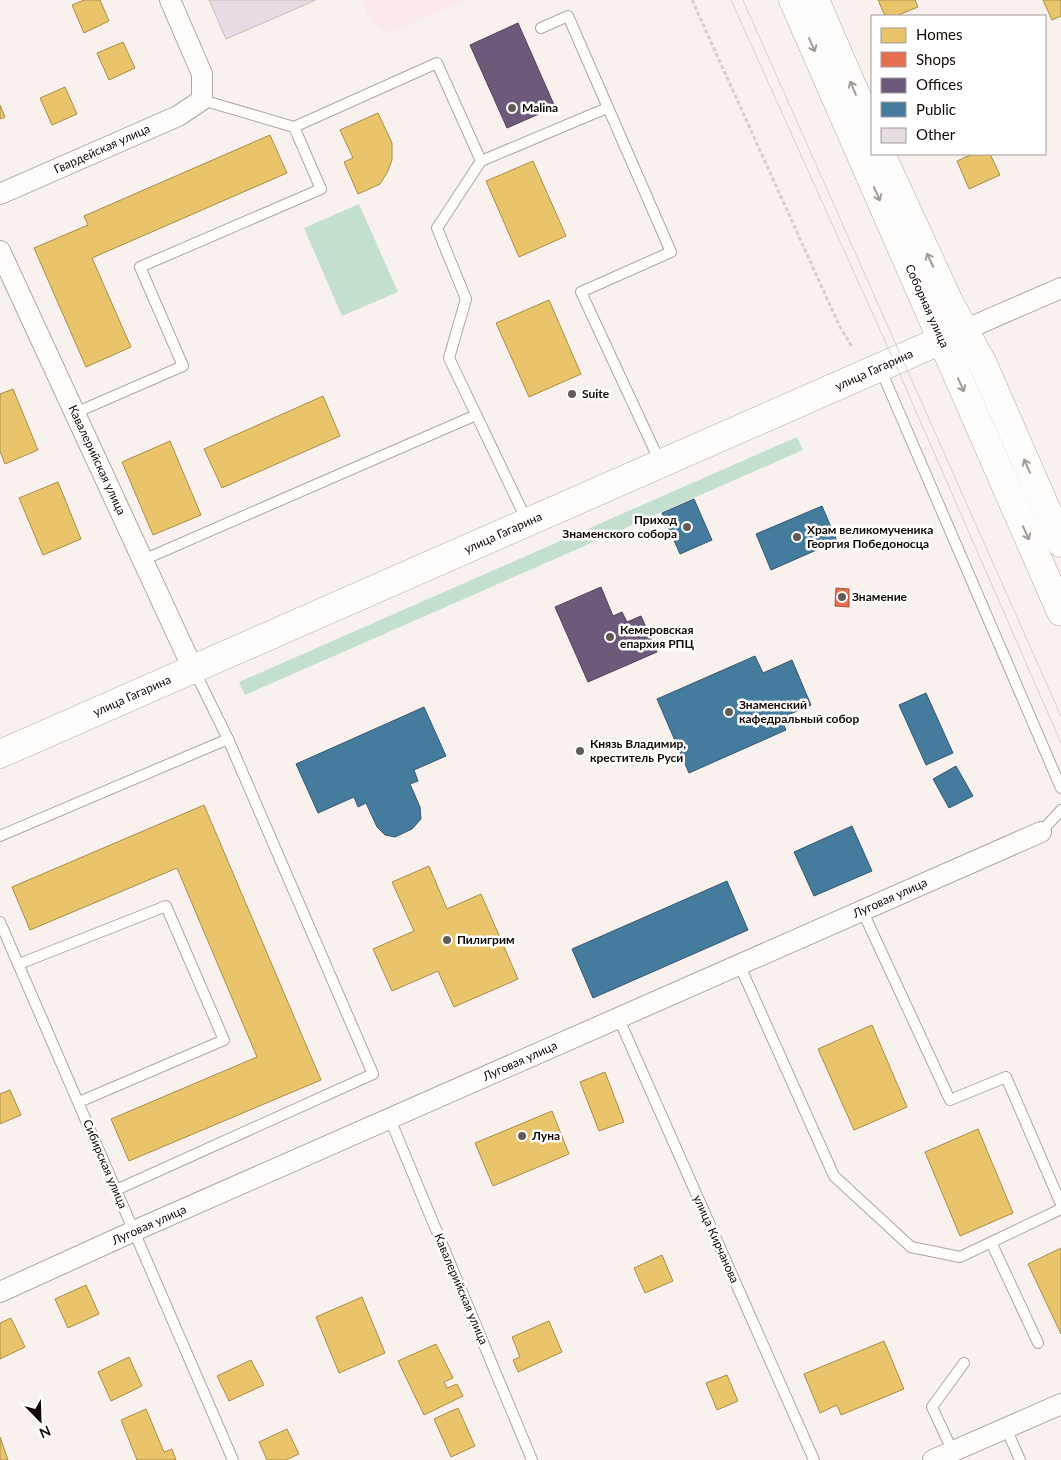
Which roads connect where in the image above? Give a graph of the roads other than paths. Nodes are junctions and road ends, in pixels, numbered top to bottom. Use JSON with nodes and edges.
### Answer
{"nodes":[{"id":1,"x":170,"y":0,"type":"edge"},
{"id":2,"x":793,"y":0,"type":"edge"},
{"id":3,"x":815,"y":0,"type":"edge"},
{"id":4,"x":541,"y":28,"type":"dead end"},
{"id":5,"x":202,"y":100,"type":"junction"},
{"id":6,"x":606,"y":108,"type":"junction"},
{"id":7,"x":294,"y":126,"type":"junction"},
{"id":8,"x":871,"y":130,"type":"edge"},
{"id":9,"x":882,"y":155,"type":"edge"},
{"id":10,"x":481,"y":162,"type":"junction"},
{"id":11,"x":0,"y":194,"type":"edge"},
{"id":12,"x":0,"y":250,"type":"edge"},
{"id":13,"x":1061,"y":288,"type":"edge"},
{"id":14,"x":953,"y":335,"type":"junction"},
{"id":15,"x":880,"y":367,"type":"junction"},
{"id":16,"x":76,"y":413,"type":"junction"},
{"id":17,"x":476,"y":415,"type":"junction"},
{"id":18,"x":661,"y":463,"type":"junction"},
{"id":19,"x":527,"y":522,"type":"junction"},
{"id":20,"x":1061,"y":542,"type":"edge"},
{"id":21,"x":143,"y":560,"type":"junction"},
{"id":22,"x":1061,"y":612,"type":"edge"},
{"id":23,"x":194,"y":669,"type":"junction"},
{"id":24,"x":228,"y":739,"type":"junction"},
{"id":25,"x":0,"y":754,"type":"edge"},
{"id":26,"x":1061,"y":788,"type":"edge"},
{"id":27,"x":1061,"y":810,"type":"edge"},
{"id":28,"x":1040,"y":832,"type":"joint"},
{"id":29,"x":0,"y":836,"type":"edge"},
{"id":30,"x":862,"y":910,"type":"junction"},
{"id":31,"x":0,"y":922,"type":"edge"},
{"id":32,"x":19,"y":964,"type":"junction"},
{"id":33,"x":739,"y":964,"type":"junction"},
{"id":34,"x":618,"y":1018,"type":"junction"},
{"id":35,"x":79,"y":1102,"type":"junction"},
{"id":36,"x":390,"y":1119,"type":"junction"},
{"id":37,"x":116,"y":1190,"type":"junction"},
{"id":38,"x":1061,"y":1204,"type":"edge"},
{"id":39,"x":1061,"y":1210,"type":"edge"},
{"id":40,"x":134,"y":1231,"type":"junction"},
{"id":41,"x":991,"y":1242,"type":"junction"},
{"id":42,"x":0,"y":1292,"type":"edge"},
{"id":43,"x":1038,"y":1343,"type":"dead end"},
{"id":44,"x":964,"y":1363,"type":"dead end"},
{"id":45,"x":1061,"y":1404,"type":"edge"},
{"id":46,"x":1006,"y":1428,"type":"junction"},
{"id":47,"x":953,"y":1452,"type":"junction"},
{"id":48,"x":233,"y":1460,"type":"edge"},
{"id":49,"x":532,"y":1460,"type":"edge"},
{"id":50,"x":814,"y":1460,"type":"edge"},
{"id":51,"x":933,"y":1460,"type":"edge"},
{"id":52,"x":1020,"y":1460,"type":"edge"}],
"edges":[{"from":1,"to":5,"type":"street"},
{"from":2,"to":14,"type":"main road","name":"Соборная улица","one_way":true},
{"from":8,"to":3,"type":"main road","one_way":true},
{"from":4,"to":6,"type":"lane"},
{"from":5,"to":7,"type":"lane"},
{"from":5,"to":11,"type":"street","name":"Гвардейская улица"},
{"from":6,"to":10,"type":"lane"},
{"from":6,"to":18,"type":"lane"},
{"from":7,"to":10,"type":"lane"},
{"from":7,"to":16,"type":"lane"},
{"from":14,"to":9,"type":"main road","name":"Соборная улица","one_way":true},
{"from":10,"to":17,"type":"lane"},
{"from":12,"to":16,"type":"street","name":"Кавалерийская улица"},
{"from":13,"to":14,"type":"street","name":"улица Гагарина"},
{"from":14,"to":15,"type":"main road","name":"улица Гагарина"},
{"from":20,"to":14,"type":"main road","name":"Соборная улица","one_way":true},
{"from":14,"to":22,"type":"main road","name":"Соборная улица","one_way":true},
{"from":15,"to":18,"type":"main road","name":"улица Гагарина"},
{"from":15,"to":26,"type":"lane"},
{"from":16,"to":21,"type":"street","name":"Кавалерийская улица"},
{"from":17,"to":19,"type":"lane"},
{"from":17,"to":21,"type":"lane"},
{"from":18,"to":19,"type":"main road","name":"улица Гагарина"},
{"from":19,"to":23,"type":"main road","name":"улица Гагарина"},
{"from":21,"to":23,"type":"street","name":"Кавалерийская улица"},
{"from":23,"to":24,"type":"lane"},
{"from":23,"to":25,"type":"main road","name":"улица Гагарина"},
{"from":24,"to":29,"type":"lane"},
{"from":24,"to":37,"type":"lane"},
{"from":27,"to":28,"type":"lane"},
{"from":28,"to":30,"type":"street","name":"Луговая улица"},
{"from":30,"to":33,"type":"street","name":"Луговая улица"},
{"from":30,"to":38,"type":"lane"},
{"from":31,"to":32,"type":"lane","name":"Сибирская улица"},
{"from":32,"to":35,"type":"lane","name":"Сибирская улица"},
{"from":32,"to":35,"type":"lane"},
{"from":33,"to":34,"type":"street","name":"Луговая улица"},
{"from":33,"to":41,"type":"lane"},
{"from":34,"to":36,"type":"street","name":"Луговая улица"},
{"from":34,"to":50,"type":"lane","name":"улица Кирчанова"},
{"from":35,"to":37,"type":"lane","name":"Сибирская улица"},
{"from":36,"to":40,"type":"street","name":"Луговая улица"},
{"from":36,"to":49,"type":"lane","name":"Кавалерийская улица"},
{"from":37,"to":40,"type":"lane","name":"Сибирская улица"},
{"from":39,"to":41,"type":"lane"},
{"from":40,"to":42,"type":"street","name":"Луговая улица"},
{"from":40,"to":48,"type":"lane","name":"Сибирская улица"},
{"from":41,"to":43,"type":"lane"},
{"from":44,"to":47,"type":"lane"},
{"from":45,"to":46,"type":"street"},
{"from":46,"to":47,"type":"street"},
{"from":46,"to":52,"type":"lane"},
{"from":47,"to":51,"type":"street"}]}
